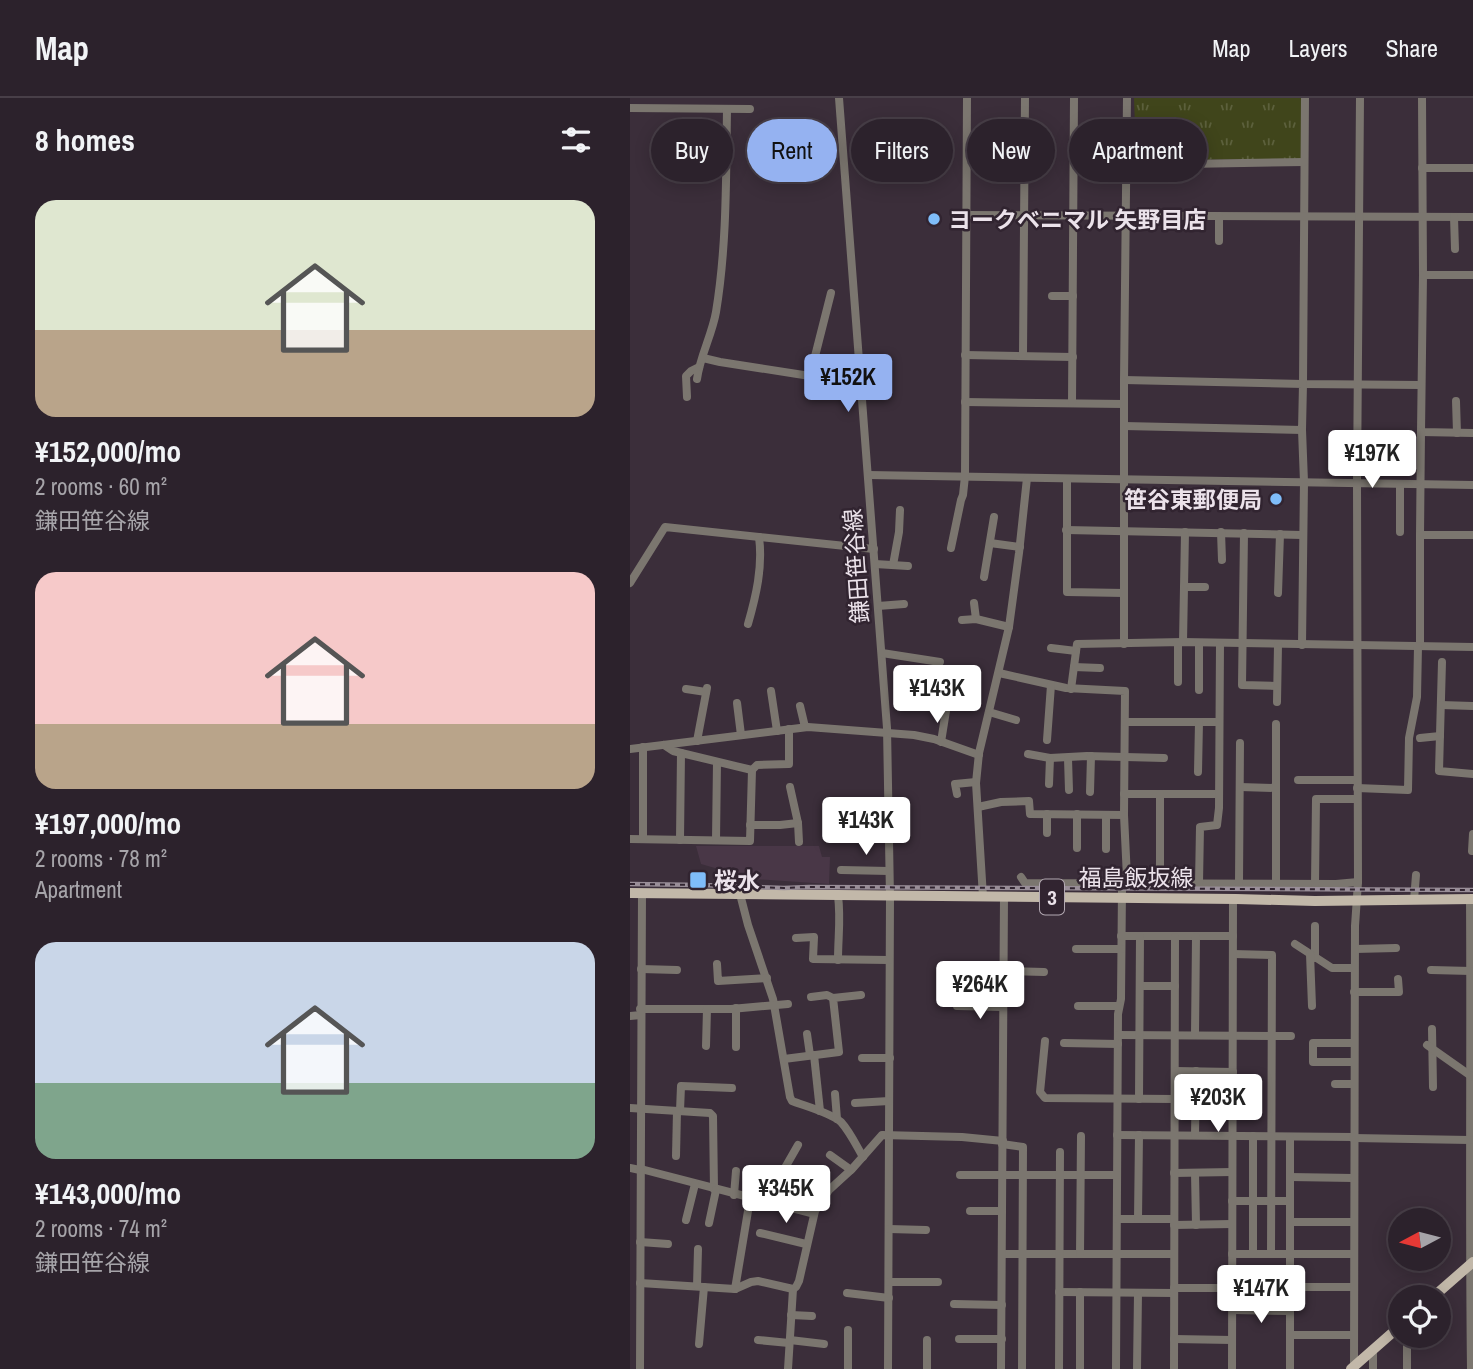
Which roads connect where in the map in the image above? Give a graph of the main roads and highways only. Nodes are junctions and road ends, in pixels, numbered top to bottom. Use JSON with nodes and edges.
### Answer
{"nodes":[{"id":1,"x":636,"y":893,"type":"edge"},
{"id":2,"x":1472,"y":899,"type":"edge"},
{"id":3,"x":1471,"y":1263,"type":"edge"},
{"id":4,"x":1446,"y":1285,"type":"edge"},
{"id":5,"x":1388,"y":1337,"type":"edge"},
{"id":6,"x":1352,"y":1368,"type":"edge"}],
"edges":[{"from":1,"to":2,"type":"main road","name":"福島飯坂線","number":"3"},
{"from":3,"to":4,"type":"main road"},
{"from":5,"to":6,"type":"main road"}]}
